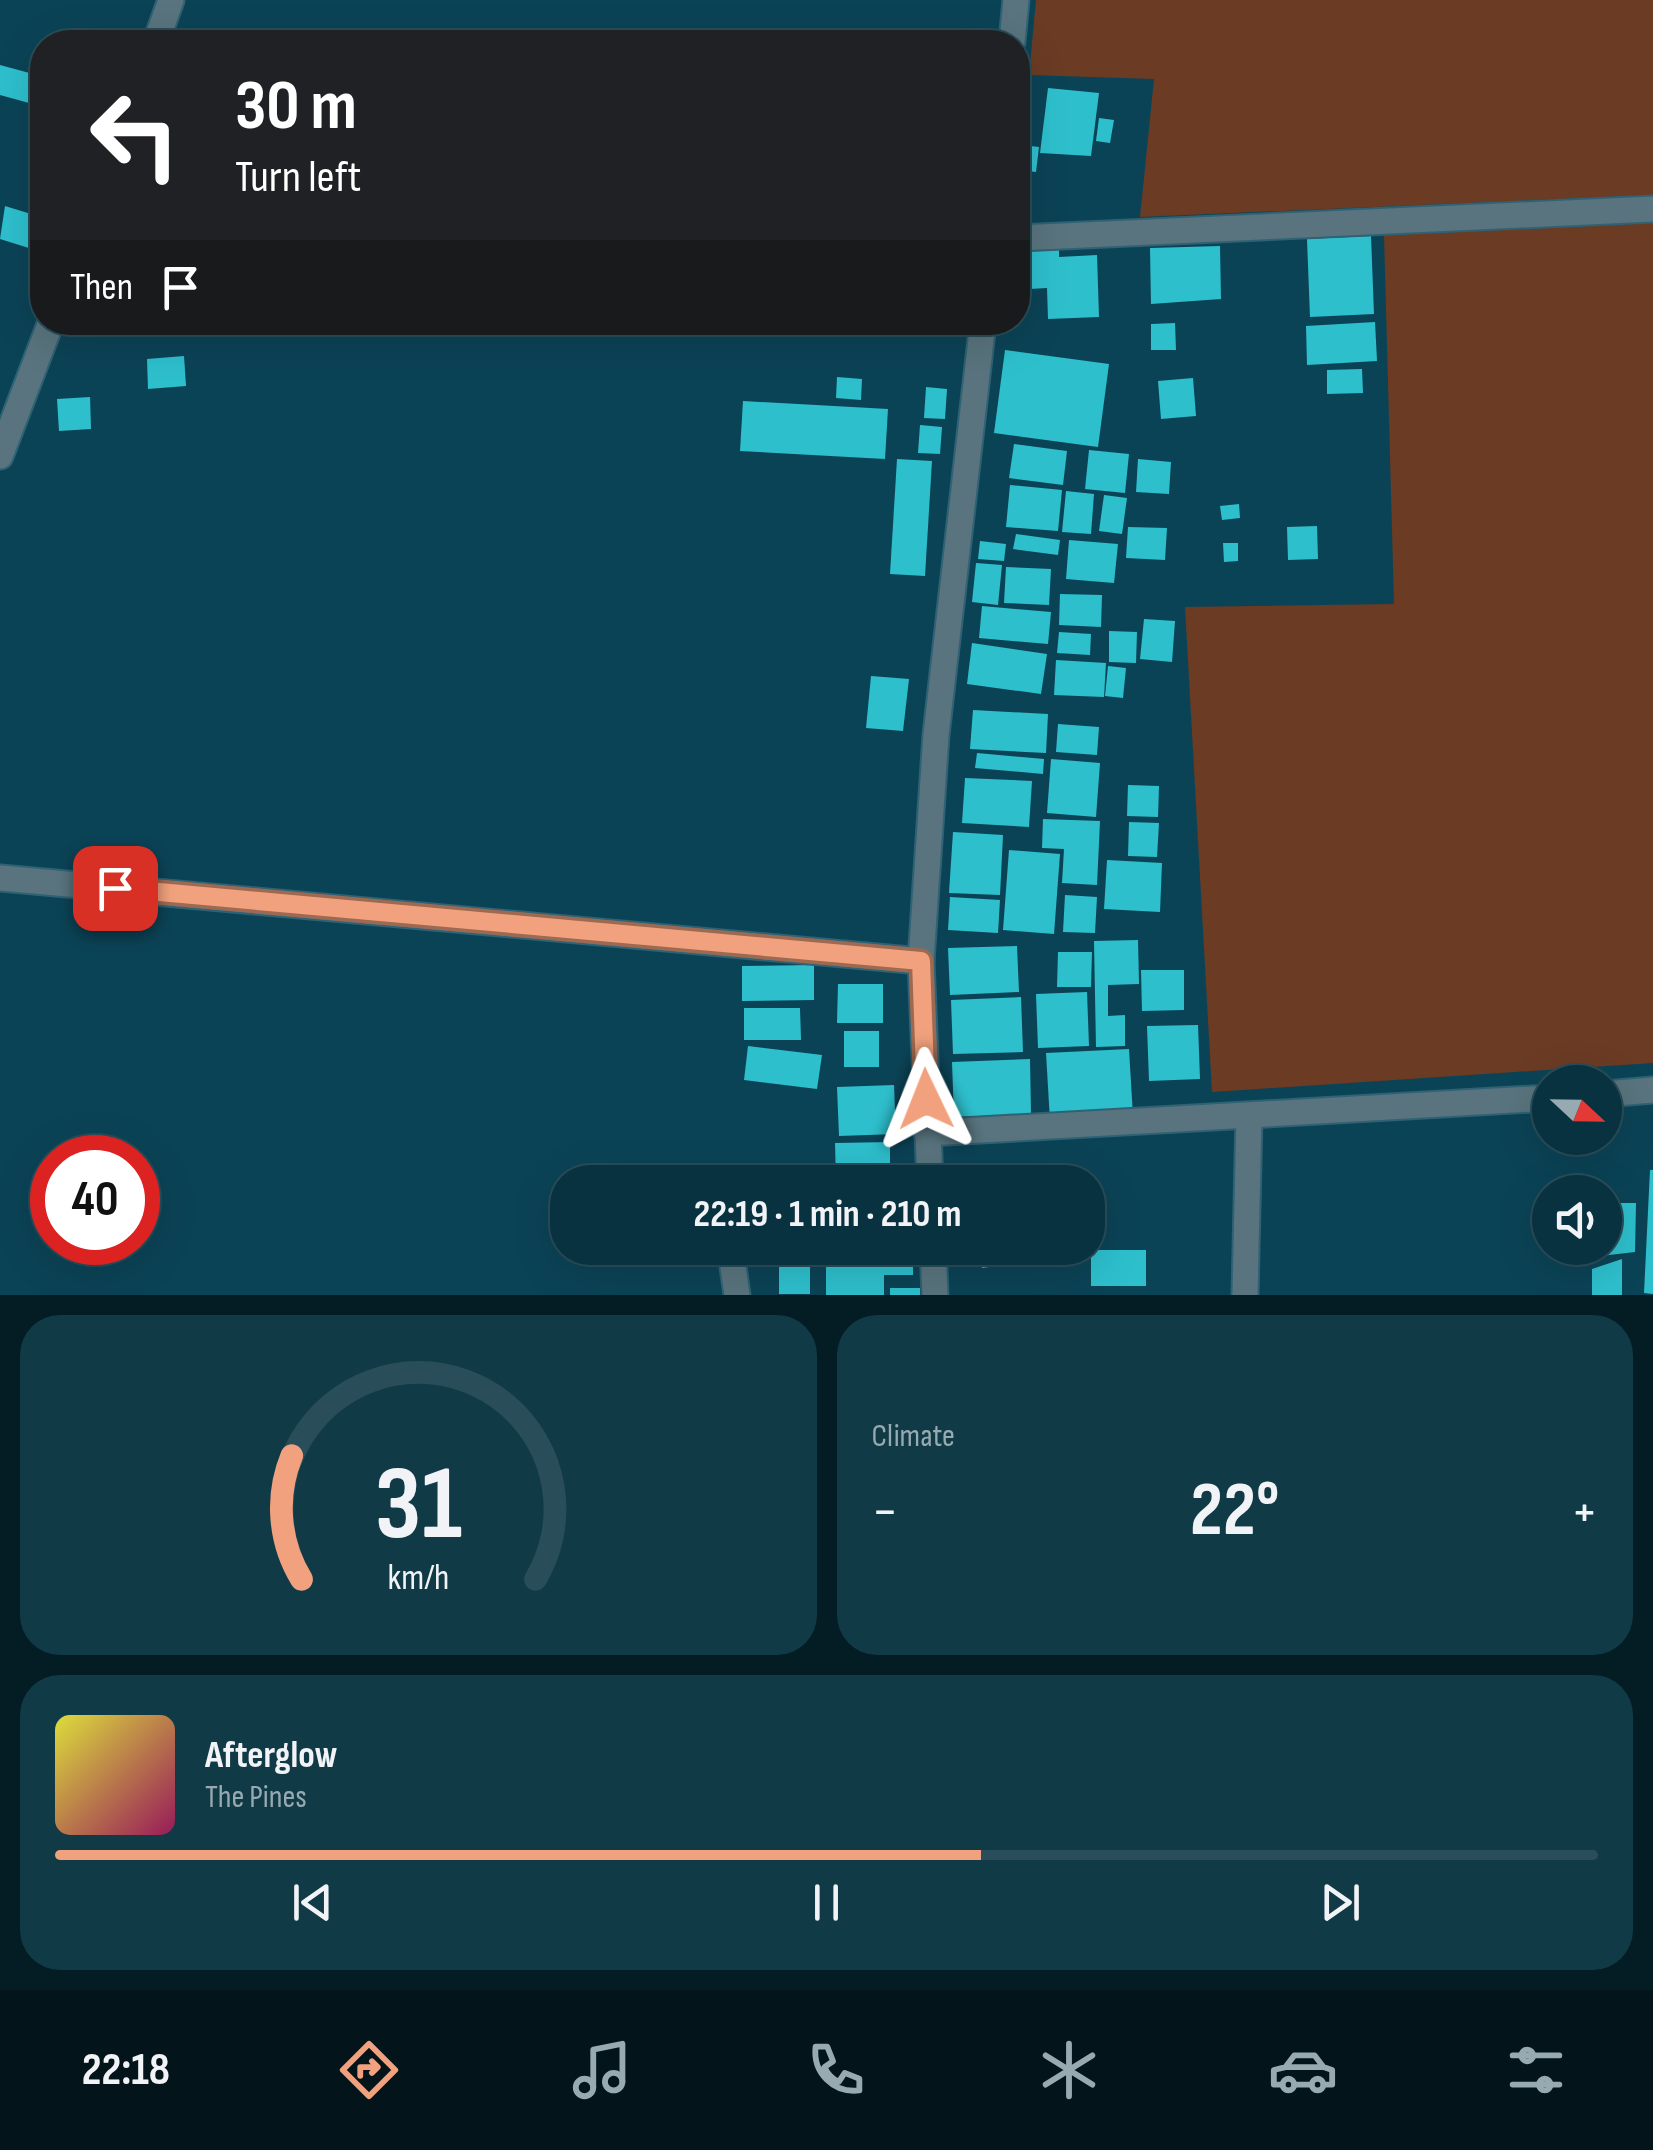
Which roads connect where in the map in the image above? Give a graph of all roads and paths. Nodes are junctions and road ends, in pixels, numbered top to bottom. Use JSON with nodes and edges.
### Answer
{"nodes":[{"id":1,"x":171,"y":0,"type":"edge"},
{"id":2,"x":1016,"y":0,"type":"edge"},
{"id":3,"x":160,"y":30,"type":"edge"},
{"id":4,"x":1013,"y":30,"type":"edge"},
{"id":5,"x":1653,"y":209,"type":"edge"},
{"id":6,"x":1030,"y":237,"type":"edge"},
{"id":7,"x":44,"y":335,"type":"edge"},
{"id":8,"x":982,"y":335,"type":"edge"},
{"id":9,"x":9,"y":409,"type":"edge"},
{"id":10,"x":0,"y":456,"type":"edge"},
{"id":11,"x":0,"y":878,"type":"edge"},
{"id":12,"x":921,"y":961,"type":"junction"},
{"id":13,"x":1653,"y":1090,"type":"edge"},
{"id":14,"x":1622,"y":1093,"type":"edge"},
{"id":15,"x":1532,"y":1099,"type":"edge"},
{"id":16,"x":1249,"y":1116,"type":"junction"},
{"id":17,"x":927,"y":1133,"type":"junction"},
{"id":18,"x":929,"y":1165,"type":"edge"},
{"id":19,"x":733,"y":1265,"type":"edge"},
{"id":20,"x":934,"y":1265,"type":"edge"},
{"id":21,"x":737,"y":1295,"type":"edge"},
{"id":22,"x":936,"y":1295,"type":"edge"},
{"id":23,"x":1245,"y":1295,"type":"edge"}],
"edges":[{"from":1,"to":3,"type":"street"},
{"from":2,"to":4,"type":"street"},
{"from":5,"to":6,"type":"street"},
{"from":7,"to":9,"type":"street"},
{"from":8,"to":12,"type":"street"},
{"from":9,"to":10,"type":"street"},
{"from":11,"to":12,"type":"street"},
{"from":12,"to":17,"type":"street"},
{"from":13,"to":14,"type":"street"},
{"from":15,"to":16,"type":"street"},
{"from":16,"to":17,"type":"street"},
{"from":16,"to":23,"type":"street"},
{"from":17,"to":18,"type":"street"},
{"from":19,"to":21,"type":"street"},
{"from":20,"to":22,"type":"street"}]}
